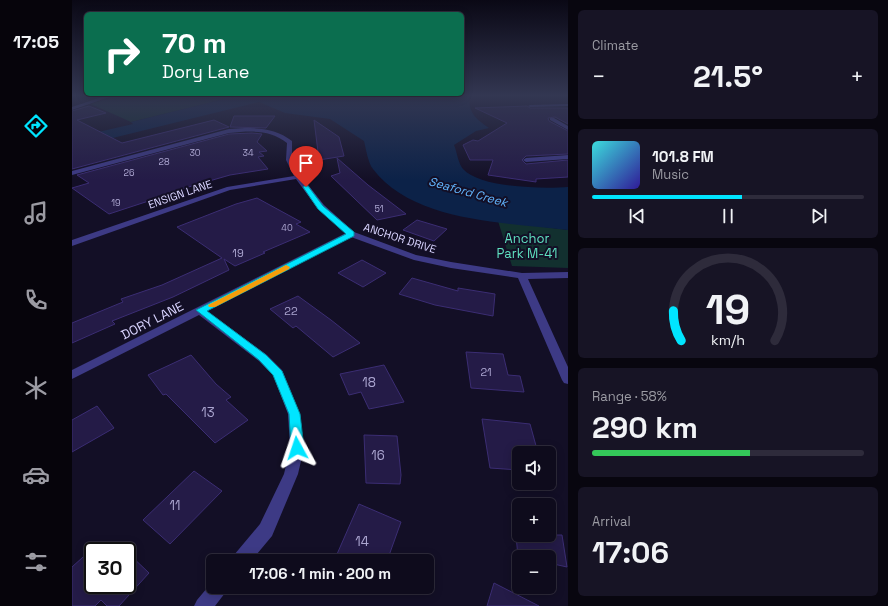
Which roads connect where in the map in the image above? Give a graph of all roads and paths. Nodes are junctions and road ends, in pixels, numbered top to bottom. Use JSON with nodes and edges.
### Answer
{"nodes":[{"id":1,"x":568,"y":157,"type":"edge"},
{"id":2,"x":526,"y":160,"type":"dead end"},
{"id":3,"x":72,"y":172,"type":"edge"},
{"id":4,"x":298,"y":177,"type":"junction"},
{"id":5,"x":351,"y":234,"type":"junction"},
{"id":6,"x":72,"y":243,"type":"edge"},
{"id":7,"x":568,"y":275,"type":"edge"},
{"id":8,"x":522,"y":276,"type":"junction"},
{"id":9,"x":201,"y":310,"type":"junction"},
{"id":10,"x":72,"y":375,"type":"edge"},
{"id":11,"x":568,"y":380,"type":"edge"},
{"id":12,"x":246,"y":554,"type":"edge"},
{"id":13,"x":213,"y":594,"type":"edge"},
{"id":14,"x":203,"y":606,"type":"edge"}],
"edges":[{"from":1,"to":2,"type":"street"},
{"from":3,"to":4,"type":"street","name":"ANCHOR DRIVE"},
{"from":4,"to":5,"type":"street","name":"ANCHOR DRIVE"},
{"from":4,"to":6,"type":"street","name":"ENSIGN LANE"},
{"from":5,"to":8,"type":"street","name":"ANCHOR DRIVE"},
{"from":5,"to":9,"type":"street","name":"DORY LANE"},
{"from":7,"to":8,"type":"street","name":"ANCHOR DRIVE"},
{"from":8,"to":11,"type":"street"},
{"from":9,"to":10,"type":"street","name":"DORY LANE"},
{"from":9,"to":12,"type":"street"},
{"from":13,"to":14,"type":"street"}]}
